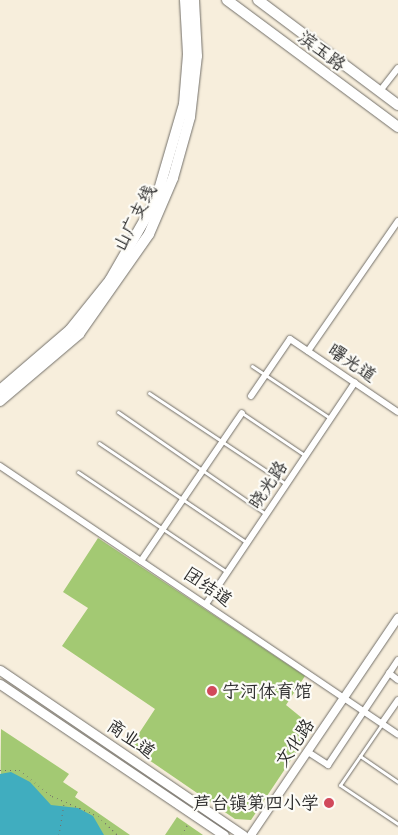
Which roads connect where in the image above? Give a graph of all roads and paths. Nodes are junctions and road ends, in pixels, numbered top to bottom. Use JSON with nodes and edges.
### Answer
{"nodes":[{"id":1,"x":185,"y":0,"type":"edge"},
{"id":2,"x":199,"y":0,"type":"edge"},
{"id":3,"x":258,"y":0,"type":"edge"},
{"id":4,"x":226,"y":1,"type":"edge"},
{"id":5,"x":195,"y":5,"type":"edge"},
{"id":6,"x":398,"y":68,"type":"edge"},
{"id":7,"x":380,"y":91,"type":"junction"},
{"id":8,"x":398,"y":105,"type":"edge"},
{"id":9,"x":398,"y":127,"type":"edge"},
{"id":10,"x":398,"y":221,"type":"edge"},
{"id":11,"x":308,"y":351,"type":"junction"},
{"id":12,"x":252,"y":366,"type":"dead end"},
{"id":13,"x":265,"y":375,"type":"junction"},
{"id":14,"x":355,"y":382,"type":"junction"},
{"id":15,"x":0,"y":390,"type":"edge"},
{"id":16,"x":149,"y":393,"type":"dead end"},
{"id":17,"x":252,"y":396,"type":"dead end"},
{"id":18,"x":0,"y":401,"type":"edge"},
{"id":19,"x":118,"y":412,"type":"dead end"},
{"id":20,"x":398,"y":412,"type":"edge"},
{"id":21,"x":242,"y":413,"type":"joint"},
{"id":22,"x":331,"y":418,"type":"junction"},
{"id":23,"x":222,"y":442,"type":"junction"},
{"id":24,"x":99,"y":443,"type":"dead end"},
{"id":25,"x":306,"y":456,"type":"junction"},
{"id":26,"x":0,"y":466,"type":"edge"},
{"id":27,"x":203,"y":470,"type":"junction"},
{"id":28,"x":78,"y":472,"type":"dead end"},
{"id":29,"x":286,"y":484,"type":"junction"},
{"id":30,"x":183,"y":500,"type":"junction"},
{"id":31,"x":266,"y":514,"type":"junction"},
{"id":32,"x":163,"y":529,"type":"junction"},
{"id":33,"x":247,"y":543,"type":"junction"},
{"id":34,"x":142,"y":561,"type":"junction"},
{"id":35,"x":227,"y":572,"type":"junction"},
{"id":36,"x":206,"y":604,"type":"junction"},
{"id":37,"x":398,"y":618,"type":"edge"},
{"id":38,"x":398,"y":660,"type":"edge"},
{"id":39,"x":0,"y":670,"type":"edge"},
{"id":40,"x":389,"y":674,"type":"junction"},
{"id":41,"x":398,"y":680,"type":"edge"},
{"id":42,"x":0,"y":684,"type":"edge"},
{"id":43,"x":344,"y":697,"type":"junction"},
{"id":44,"x":398,"y":700,"type":"edge"},
{"id":45,"x":364,"y":710,"type":"junction"},
{"id":46,"x":382,"y":723,"type":"junction"},
{"id":47,"x":398,"y":734,"type":"edge"},
{"id":48,"x":308,"y":752,"type":"junction"},
{"id":49,"x":360,"y":756,"type":"junction"},
{"id":50,"x":0,"y":770,"type":"edge"},
{"id":51,"x":398,"y":782,"type":"edge"},
{"id":52,"x":64,"y":802,"type":"junction"},
{"id":53,"x":193,"y":814,"type":"junction"},
{"id":54,"x":398,"y":824,"type":"edge"},
{"id":55,"x":59,"y":835,"type":"edge"},
{"id":56,"x":118,"y":835,"type":"edge"},
{"id":57,"x":182,"y":835,"type":"edge"},
{"id":58,"x":224,"y":835,"type":"edge"},
{"id":59,"x":243,"y":835,"type":"edge"},
{"id":60,"x":251,"y":835,"type":"edge"}],
"edges":[{"from":1,"to":15,"type":"main road","name":"山广支线"},
{"from":2,"to":5,"type":"main road"},
{"from":3,"to":7,"type":"main road","name":"滨玉路"},
{"from":4,"to":9,"type":"main road","name":"滨玉路"},
{"from":5,"to":18,"type":"main road","name":"山广支线"},
{"from":6,"to":7,"type":"street"},
{"from":7,"to":8,"type":"main road","name":"滨玉路"},
{"from":10,"to":11,"type":"street"},
{"from":11,"to":13,"type":"street","name":"曙光道"},
{"from":11,"to":14,"type":"street","name":"曙光道"},
{"from":12,"to":13,"type":"lane"},
{"from":13,"to":17,"type":"street"},
{"from":13,"to":22,"type":"lane"},
{"from":14,"to":20,"type":"street","name":"曙光道"},
{"from":14,"to":22,"type":"street","name":"晓光路"},
{"from":16,"to":23,"type":"lane"},
{"from":19,"to":27,"type":"lane"},
{"from":21,"to":23,"type":"street"},
{"from":21,"to":25,"type":"lane"},
{"from":22,"to":25,"type":"street","name":"晓光路"},
{"from":23,"to":27,"type":"street"},
{"from":23,"to":29,"type":"lane"},
{"from":24,"to":30,"type":"lane"},
{"from":25,"to":29,"type":"street","name":"晓光路"},
{"from":26,"to":34,"type":"street","name":"团结道"},
{"from":27,"to":30,"type":"street"},
{"from":27,"to":31,"type":"lane"},
{"from":28,"to":32,"type":"lane"},
{"from":29,"to":31,"type":"street","name":"晓光路"},
{"from":30,"to":32,"type":"street"},
{"from":30,"to":33,"type":"lane"},
{"from":31,"to":33,"type":"street","name":"晓光路"},
{"from":32,"to":34,"type":"street"},
{"from":32,"to":35,"type":"lane"},
{"from":33,"to":35,"type":"street","name":"晓光路"},
{"from":34,"to":36,"type":"street","name":"团结道"},
{"from":35,"to":36,"type":"street","name":"晓光路"},
{"from":36,"to":43,"type":"street","name":"团结道"},
{"from":37,"to":43,"type":"street","name":"文化路"},
{"from":38,"to":40,"type":"street"},
{"from":39,"to":59,"type":"main road","name":"商业道"},
{"from":40,"to":41,"type":"street"},
{"from":40,"to":45,"type":"street"},
{"from":42,"to":53,"type":"main road","name":"商业道"},
{"from":43,"to":45,"type":"street","name":"团结道"},
{"from":43,"to":48,"type":"street","name":"文化路"},
{"from":44,"to":46,"type":"street"},
{"from":45,"to":46,"type":"street","name":"团结道"},
{"from":45,"to":48,"type":"street"},
{"from":46,"to":47,"type":"street","name":"团结道"},
{"from":46,"to":49,"type":"lane"},
{"from":48,"to":60,"type":"street","name":"文化路"},
{"from":49,"to":51,"type":"lane"},
{"from":49,"to":54,"type":"lane"},
{"from":50,"to":52,"type":"path"},
{"from":52,"to":55,"type":"path"},
{"from":52,"to":56,"type":"path"},
{"from":53,"to":57,"type":"path"},
{"from":53,"to":58,"type":"main road","name":"商业道"}]}
